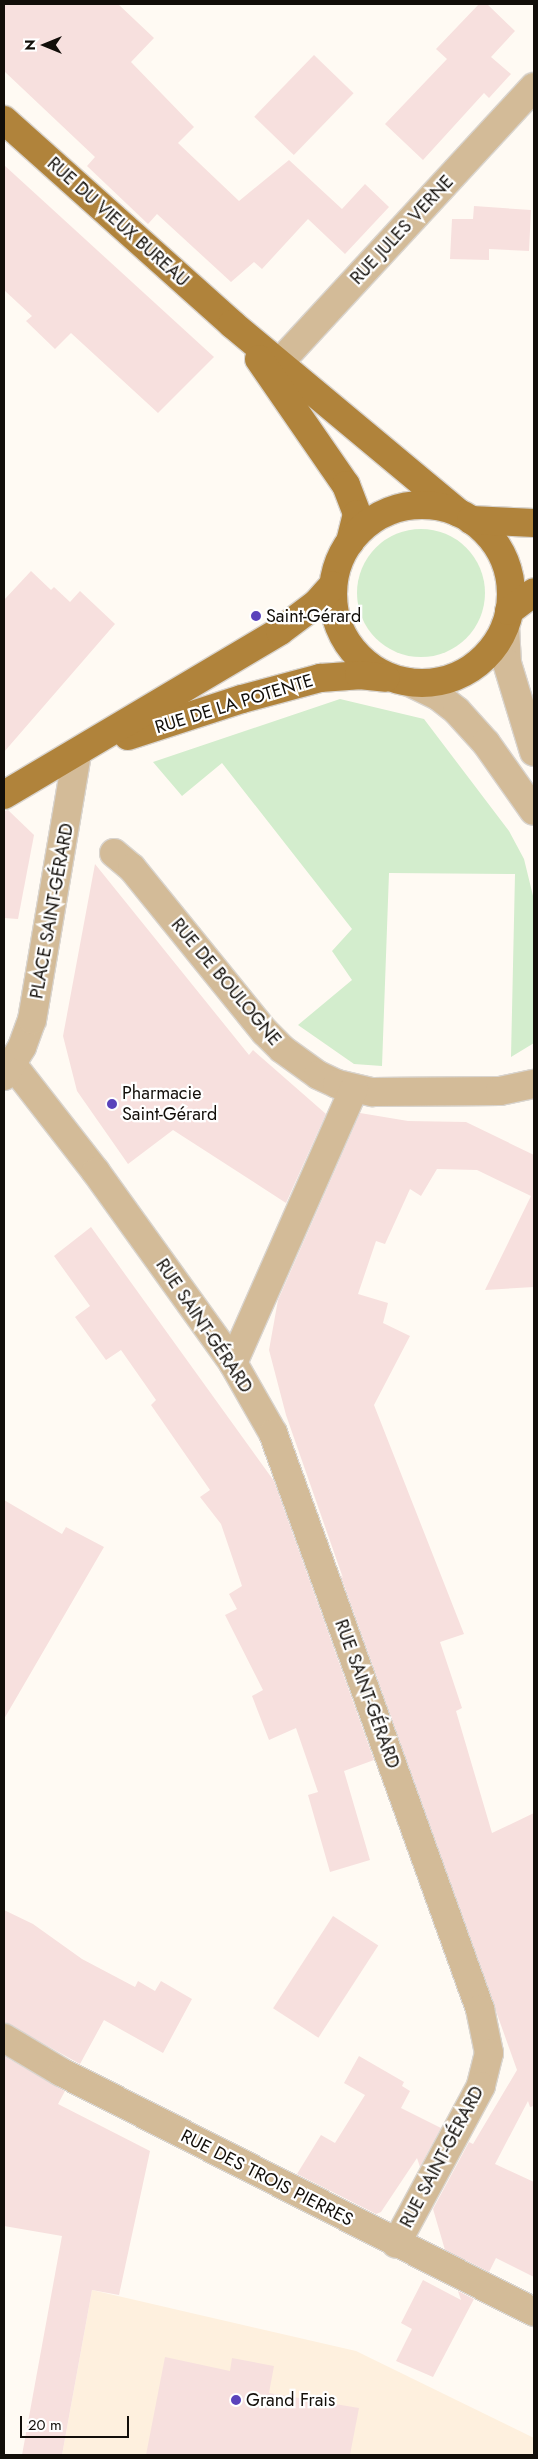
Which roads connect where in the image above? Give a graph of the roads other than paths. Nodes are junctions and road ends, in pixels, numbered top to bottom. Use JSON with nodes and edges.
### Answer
{"nodes":[{"id":1,"x":534,"y":87,"type":"edge"},
{"id":2,"x":4,"y":120,"type":"edge"},
{"id":3,"x":275,"y":368,"type":"junction"},
{"id":4,"x":464,"y":516,"type":"junction"},
{"id":5,"x":534,"y":523,"type":"edge"},
{"id":6,"x":350,"y":542,"type":"junction"},
{"id":7,"x":333,"y":585,"type":"junction"},
{"id":8,"x":534,"y":592,"type":"edge"},
{"id":9,"x":507,"y":618,"type":"junction"},
{"id":10,"x":402,"y":680,"type":"junction"},
{"id":11,"x":534,"y":752,"type":"edge"},
{"id":12,"x":77,"y":754,"type":"junction"},
{"id":13,"x":4,"y":795,"type":"edge"},
{"id":14,"x":534,"y":811,"type":"edge"},
{"id":15,"x":114,"y":853,"type":"dead end"},
{"id":16,"x":8,"y":1070,"type":"edge"},
{"id":17,"x":534,"y":1084,"type":"edge"},
{"id":18,"x":354,"y":1089,"type":"junction"},
{"id":19,"x":96,"y":1172,"type":"joint"},
{"id":20,"x":233,"y":1363,"type":"junction"},
{"id":21,"x":4,"y":2038,"type":"edge"},
{"id":22,"x":396,"y":2244,"type":"junction"},
{"id":23,"x":534,"y":2312,"type":"edge"}],
"edges":[{"from":1,"to":3,"type":"street","name":"RUE JULES VERNE"},
{"from":2,"to":3,"type":"main road","name":"RUE DU VIEUX BUREAU"},
{"from":3,"to":4,"type":"main road","name":"RUE DU VIEUX BUREAU"},
{"from":3,"to":6,"type":"main road","name":"RUE DU VIEUX BUREAU"},
{"from":4,"to":5,"type":"main road"},
{"from":4,"to":6,"type":"main road"},
{"from":4,"to":9,"type":"main road"},
{"from":6,"to":7,"type":"main road"},
{"from":7,"to":10,"type":"main road"},
{"from":7,"to":12,"type":"main road","name":"RUE DE LA POTENTE"},
{"from":8,"to":9,"type":"main road"},
{"from":9,"to":10,"type":"main road"},
{"from":9,"to":11,"type":"street"},
{"from":10,"to":12,"type":"main road","name":"RUE DE LA POTENTE"},
{"from":10,"to":14,"type":"street"},
{"from":12,"to":13,"type":"main road","name":"RUE DE LA POTENTE"},
{"from":12,"to":16,"type":"street","name":"PLACE SAINT-GÉRARD"},
{"from":15,"to":18,"type":"street","name":"RUE DE BOULOGNE"},
{"from":16,"to":19,"type":"street","name":"PLACE SAINT-GÉRARD"},
{"from":17,"to":18,"type":"street","name":"RUE DE BOULOGNE"},
{"from":18,"to":20,"type":"street"},
{"from":19,"to":20,"type":"street","name":"RUE SAINT-GÉRARD"},
{"from":20,"to":22,"type":"street","name":"RUE SAINT-GÉRARD"},
{"from":21,"to":22,"type":"street","name":"RUE DES TROIS PIERRES"},
{"from":22,"to":23,"type":"street","name":"RUE DES TROIS PIERRES"}]}
